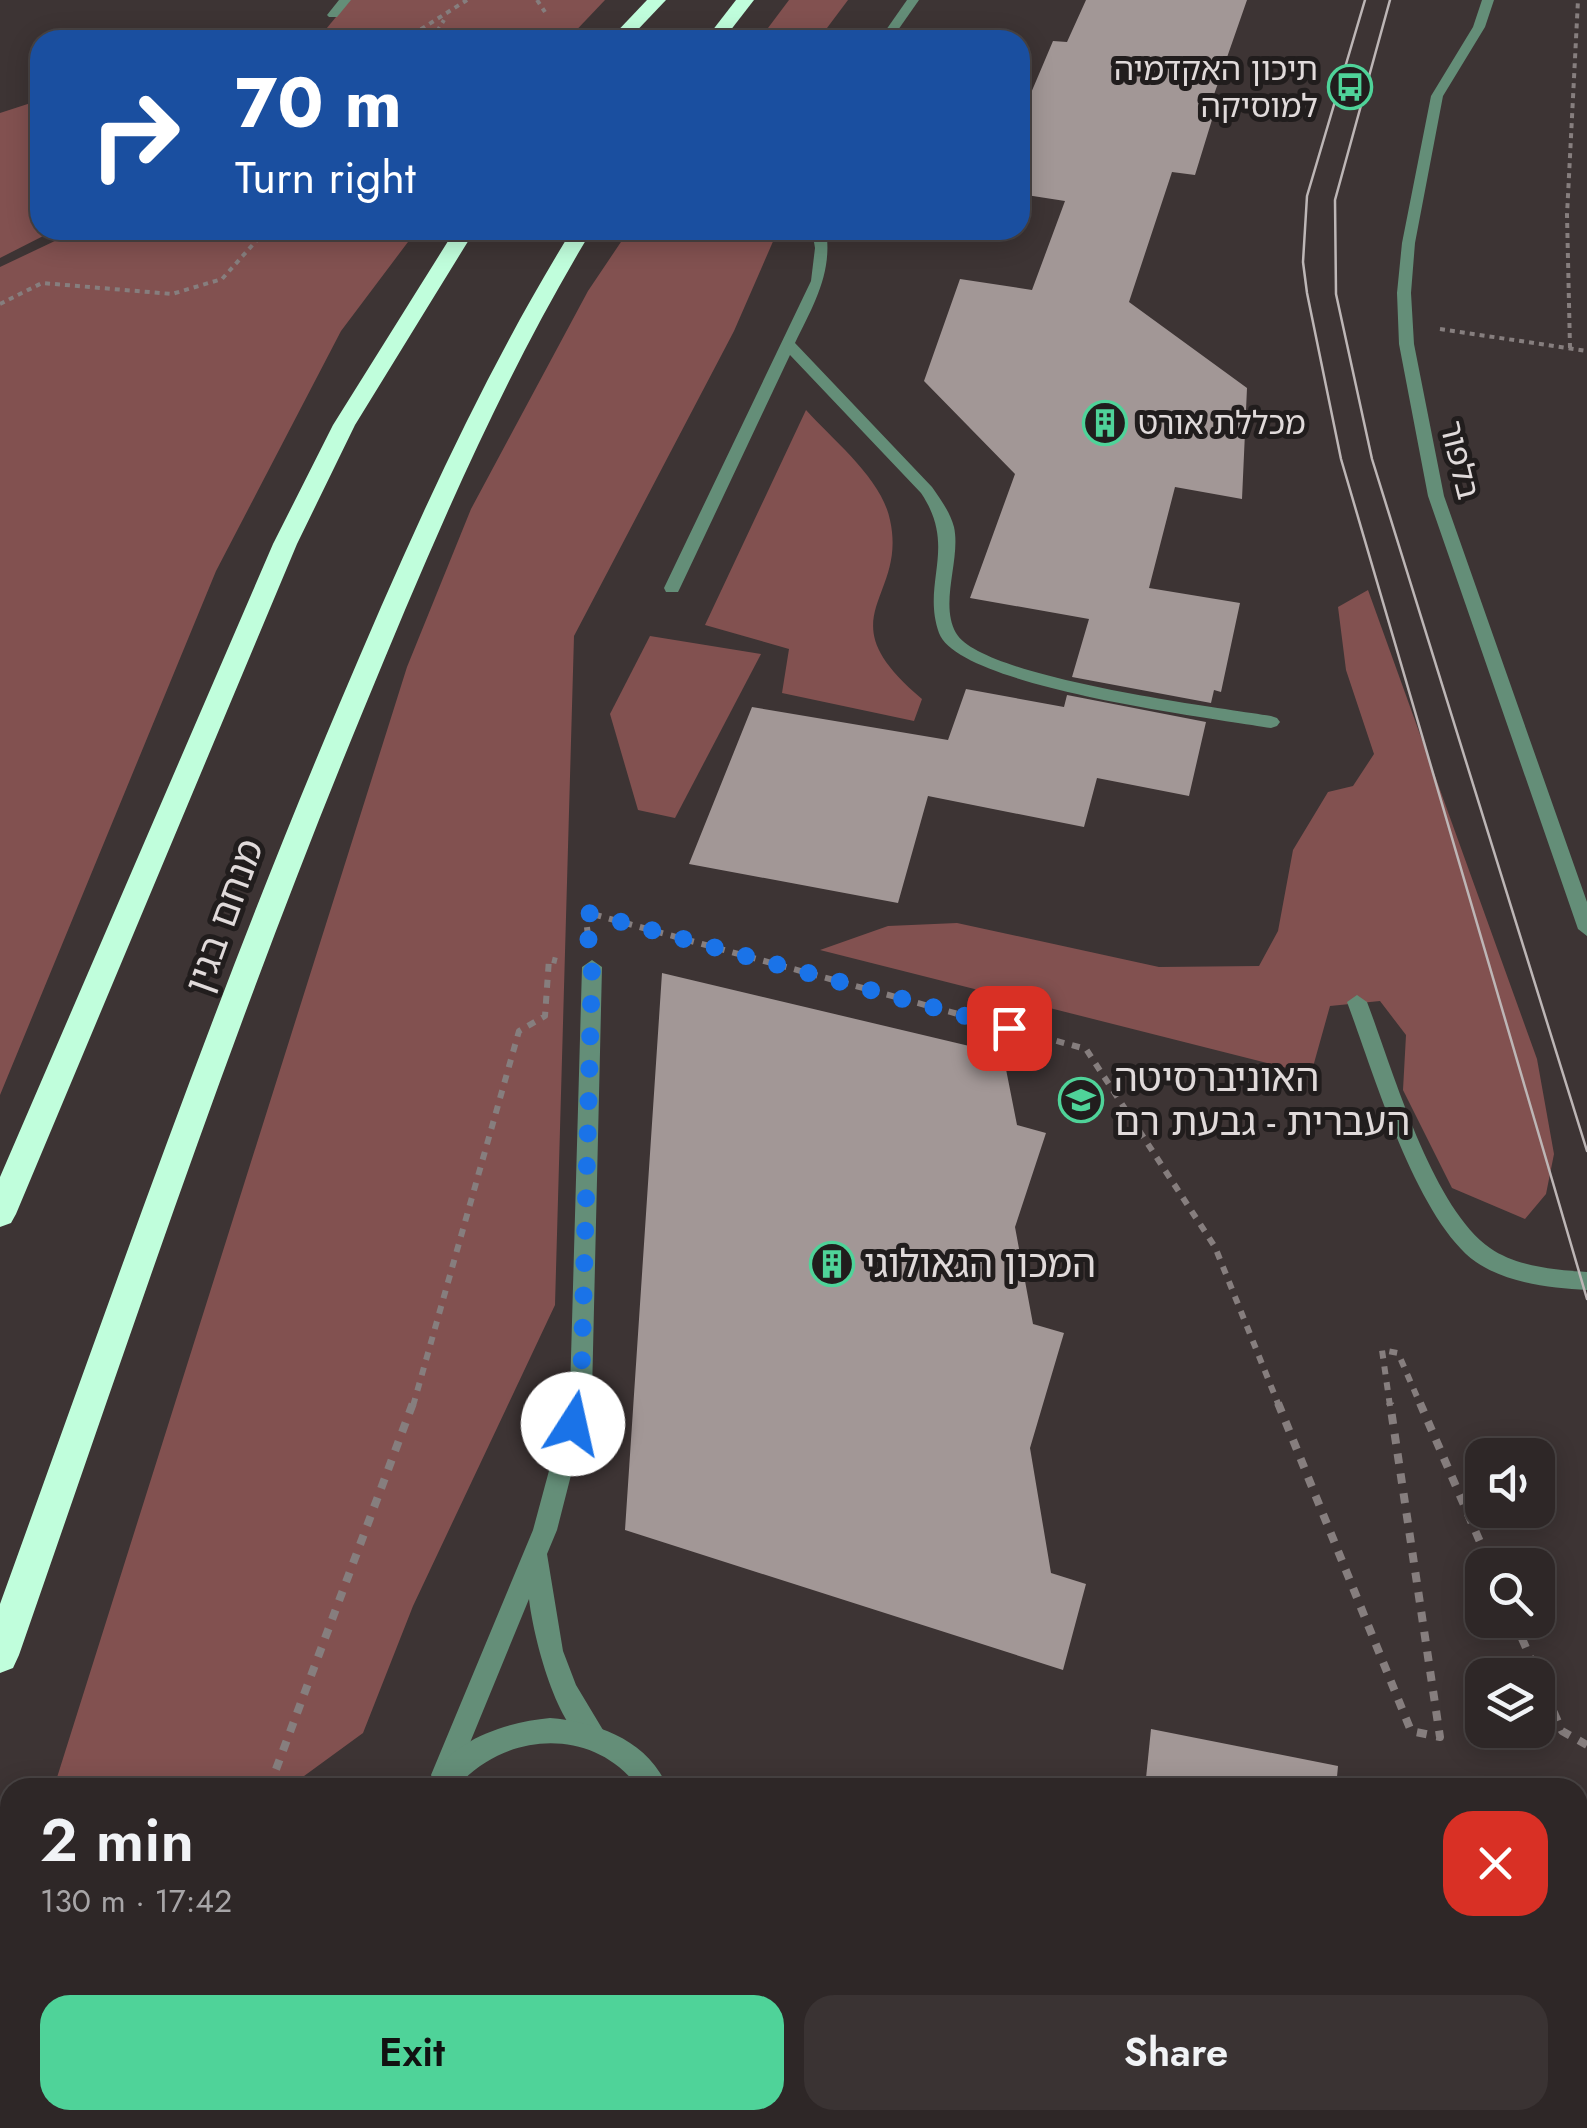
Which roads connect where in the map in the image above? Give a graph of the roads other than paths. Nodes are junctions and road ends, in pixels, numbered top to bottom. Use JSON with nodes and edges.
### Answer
{"nodes":[{"id":1,"x":344,"y":0,"type":"edge"},
{"id":2,"x":657,"y":0,"type":"edge"},
{"id":3,"x":746,"y":0,"type":"edge"},
{"id":4,"x":913,"y":0,"type":"edge"},
{"id":5,"x":1488,"y":0,"type":"edge"},
{"id":6,"x":333,"y":15,"type":"dead end"},
{"id":7,"x":628,"y":30,"type":"edge"},
{"id":8,"x":722,"y":30,"type":"edge"},
{"id":9,"x":893,"y":30,"type":"edge"},
{"id":10,"x":459,"y":240,"type":"edge"},
{"id":11,"x":576,"y":240,"type":"edge"},
{"id":12,"x":821,"y":240,"type":"edge"},
{"id":13,"x":788,"y":343,"type":"junction"},
{"id":14,"x":672,"y":588,"type":"dead end"},
{"id":15,"x":1271,"y":722,"type":"dead end"},
{"id":16,"x":1587,"y":930,"type":"edge"},
{"id":17,"x":592,"y":967,"type":"road end"},
{"id":18,"x":1358,"y":1002,"type":"dead end"},
{"id":19,"x":0,"y":1214,"type":"edge"},
{"id":20,"x":1587,"y":1281,"type":"edge"},
{"id":21,"x":537,"y":1551,"type":"junction"},
{"id":22,"x":0,"y":1654,"type":"edge"},
{"id":23,"x":592,"y":1735,"type":"junction"},
{"id":24,"x":443,"y":1778,"type":"edge"},
{"id":25,"x":448,"y":1778,"type":"edge"},
{"id":26,"x":647,"y":1778,"type":"edge"}],
"edges":[{"from":1,"to":6,"type":"street"},
{"from":2,"to":7,"type":"highway"},
{"from":3,"to":8,"type":"highway"},
{"from":4,"to":9,"type":"street"},
{"from":5,"to":16,"type":"street","name":"בלפור"},
{"from":10,"to":19,"type":"highway"},
{"from":11,"to":22,"type":"highway","name":"מנחם בגין"},
{"from":12,"to":13,"type":"street"},
{"from":13,"to":14,"type":"street"},
{"from":13,"to":15,"type":"street"},
{"from":17,"to":21,"type":"street"},
{"from":18,"to":20,"type":"street"},
{"from":21,"to":23,"type":"street"},
{"from":21,"to":24,"type":"street"},
{"from":23,"to":25,"type":"street"},
{"from":23,"to":26,"type":"street"}]}
